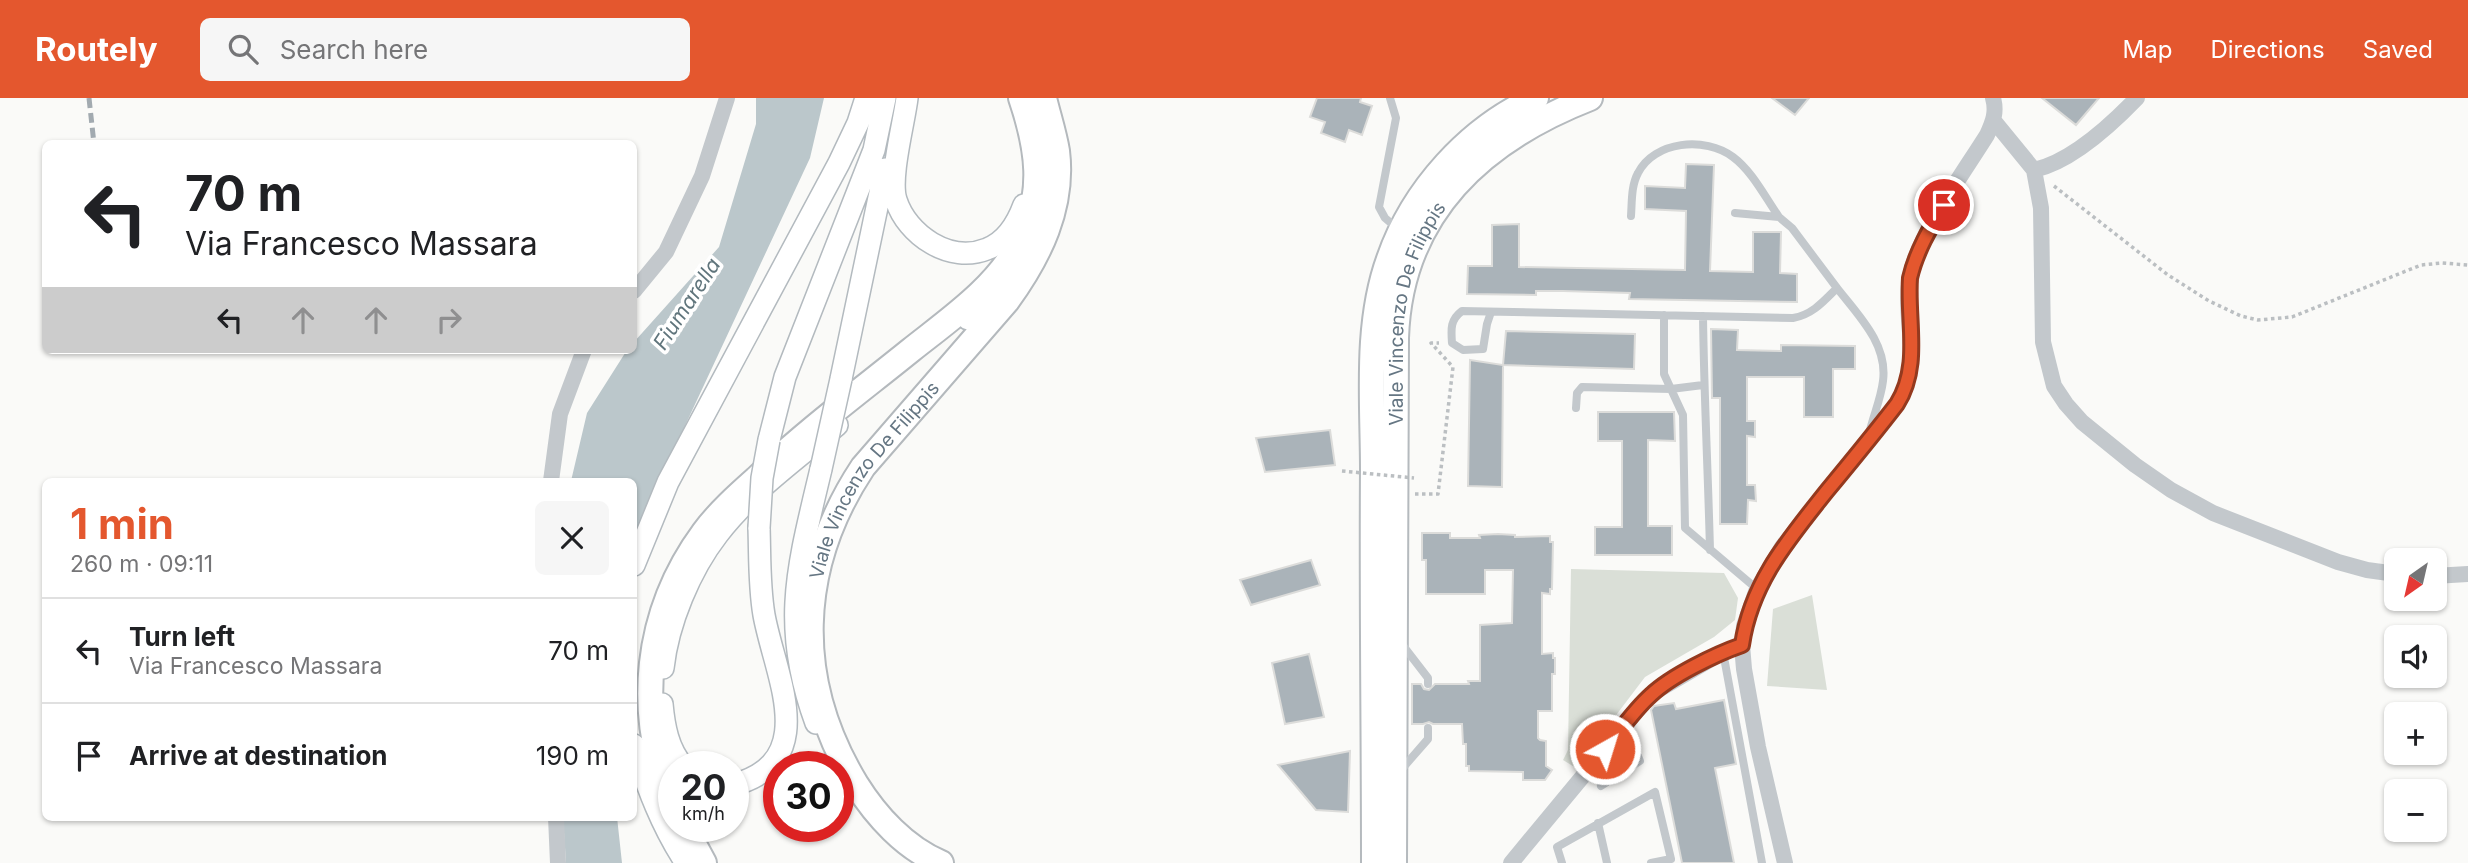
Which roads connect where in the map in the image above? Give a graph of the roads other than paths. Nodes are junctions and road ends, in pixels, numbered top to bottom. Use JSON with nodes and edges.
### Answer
{"nodes":[{"id":1,"x":727,"y":98,"type":"edge"},
{"id":2,"x":866,"y":98,"type":"edge"},
{"id":3,"x":885,"y":98,"type":"edge"},
{"id":4,"x":898,"y":98,"type":"edge"},
{"id":5,"x":908,"y":98,"type":"edge"},
{"id":6,"x":1390,"y":98,"type":"edge"},
{"id":7,"x":1535,"y":98,"type":"edge"},
{"id":8,"x":1590,"y":98,"type":"edge"},
{"id":9,"x":1993,"y":98,"type":"edge"},
{"id":10,"x":2137,"y":98,"type":"edge"},
{"id":11,"x":1030,"y":99,"type":"edge"},
{"id":12,"x":1994,"y":121,"type":"junction"},
{"id":13,"x":2034,"y":170,"type":"junction"},
{"id":14,"x":1735,"y":213,"type":"dead end"},
{"id":15,"x":1632,"y":216,"type":"dead end"},
{"id":16,"x":1779,"y":217,"type":"junction"},
{"id":17,"x":1400,"y":231,"type":"junction"},
{"id":18,"x":637,"y":287,"type":"edge"},
{"id":19,"x":1837,"y":288,"type":"junction"},
{"id":20,"x":1491,"y":312,"type":"junction"},
{"id":21,"x":1664,"y":315,"type":"junction"},
{"id":22,"x":1703,"y":316,"type":"junction"},
{"id":23,"x":582,"y":354,"type":"edge"},
{"id":24,"x":1703,"y":385,"type":"junction"},
{"id":25,"x":1671,"y":388,"type":"junction"},
{"id":26,"x":1576,"y":408,"type":"dead end"},
{"id":27,"x":1866,"y":443,"type":"junction"},
{"id":28,"x":551,"y":478,"type":"edge"},
{"id":29,"x":1710,"y":550,"type":"junction"},
{"id":30,"x":637,"y":558,"type":"edge"},
{"id":31,"x":2384,"y":572,"type":"edge"},
{"id":32,"x":2468,"y":574,"type":"edge"},
{"id":33,"x":2447,"y":575,"type":"edge"},
{"id":34,"x":1757,"y":589,"type":"junction"},
{"id":35,"x":1395,"y":634,"type":"junction"},
{"id":36,"x":1742,"y":645,"type":"junction"},
{"id":37,"x":1723,"y":652,"type":"junction"},
{"id":38,"x":1428,"y":684,"type":"dead end"},
{"id":39,"x":1428,"y":728,"type":"dead end"},
{"id":40,"x":1621,"y":730,"type":"junction"},
{"id":41,"x":673,"y":751,"type":"edge"},
{"id":42,"x":828,"y":751,"type":"edge"},
{"id":43,"x":637,"y":755,"type":"edge"},
{"id":44,"x":658,"y":756,"type":"edge"},
{"id":45,"x":1394,"y":778,"type":"junction"},
{"id":46,"x":749,"y":779,"type":"edge"},
{"id":47,"x":1601,"y":786,"type":"dead end"},
{"id":48,"x":854,"y":796,"type":"edge"},
{"id":49,"x":556,"y":821,"type":"edge"},
{"id":50,"x":1598,"y":823,"type":"junction"},
{"id":51,"x":693,"y":842,"type":"edge"},
{"id":52,"x":937,"y":862,"type":"edge"},
{"id":53,"x":558,"y":863,"type":"edge"},
{"id":54,"x":687,"y":863,"type":"edge"},
{"id":55,"x":704,"y":863,"type":"edge"},
{"id":56,"x":1374,"y":863,"type":"edge"},
{"id":57,"x":1394,"y":863,"type":"edge"},
{"id":58,"x":1511,"y":863,"type":"edge"},
{"id":59,"x":1562,"y":863,"type":"edge"},
{"id":60,"x":1607,"y":863,"type":"edge"},
{"id":61,"x":1651,"y":863,"type":"edge"},
{"id":62,"x":1762,"y":863,"type":"edge"},
{"id":63,"x":1786,"y":863,"type":"edge"}],
"edges":[{"from":1,"to":18,"type":"street"},
{"from":2,"to":30,"type":"main road"},
{"from":3,"to":46,"type":"main road","bridge":true},
{"from":4,"to":42,"type":"main road","bridge":true},
{"from":5,"to":11,"type":"main road"},
{"from":6,"to":17,"type":"lane"},
{"from":7,"to":17,"type":"main road","name":"Viale Vincenzo De Filippis"},
{"from":8,"to":35,"type":"main road","name":"Viale Vincenzo De Filippis"},
{"from":9,"to":12,"type":"street"},
{"from":10,"to":13,"type":"street"},
{"from":11,"to":41,"type":"main road"},
{"from":11,"to":44,"type":"main road"},
{"from":11,"to":52,"type":"main road","name":"Viale Vincenzo De Filippis"},
{"from":12,"to":13,"type":"street"},
{"from":12,"to":27,"type":"street"},
{"from":13,"to":31,"type":"street"},
{"from":14,"to":16,"type":"lane"},
{"from":15,"to":16,"type":"lane"},
{"from":16,"to":19,"type":"lane"},
{"from":17,"to":56,"type":"main road","name":"Viale Vincenzo De Filippis"},
{"from":19,"to":22,"type":"lane"},
{"from":19,"to":27,"type":"lane"},
{"from":20,"to":20,"type":"lane"},
{"from":20,"to":21,"type":"lane"},
{"from":21,"to":22,"type":"lane"},
{"from":21,"to":25,"type":"lane"},
{"from":22,"to":24,"type":"lane"},
{"from":23,"to":28,"type":"street"},
{"from":24,"to":25,"type":"lane"},
{"from":24,"to":29,"type":"lane"},
{"from":25,"to":26,"type":"lane"},
{"from":25,"to":29,"type":"lane"},
{"from":27,"to":34,"type":"street"},
{"from":29,"to":34,"type":"lane"},
{"from":32,"to":33,"type":"street"},
{"from":34,"to":36,"type":"street"},
{"from":35,"to":38,"type":"lane"},
{"from":35,"to":45,"type":"main road","name":"Viale Vincenzo De Filippis"},
{"from":36,"to":37,"type":"street"},
{"from":36,"to":63,"type":"street"},
{"from":37,"to":40,"type":"street"},
{"from":37,"to":62,"type":"lane"},
{"from":39,"to":45,"type":"lane"},
{"from":40,"to":47,"type":"lane"},
{"from":40,"to":58,"type":"street"},
{"from":43,"to":54,"type":"main road"},
{"from":45,"to":57,"type":"main road","name":"Viale Vincenzo De Filippis"},
{"from":48,"to":52,"type":"main road"},
{"from":49,"to":53,"type":"street"},
{"from":50,"to":59,"type":"lane"},
{"from":50,"to":60,"type":"lane"},
{"from":50,"to":61,"type":"lane"},
{"from":51,"to":55,"type":"main road"}]}
